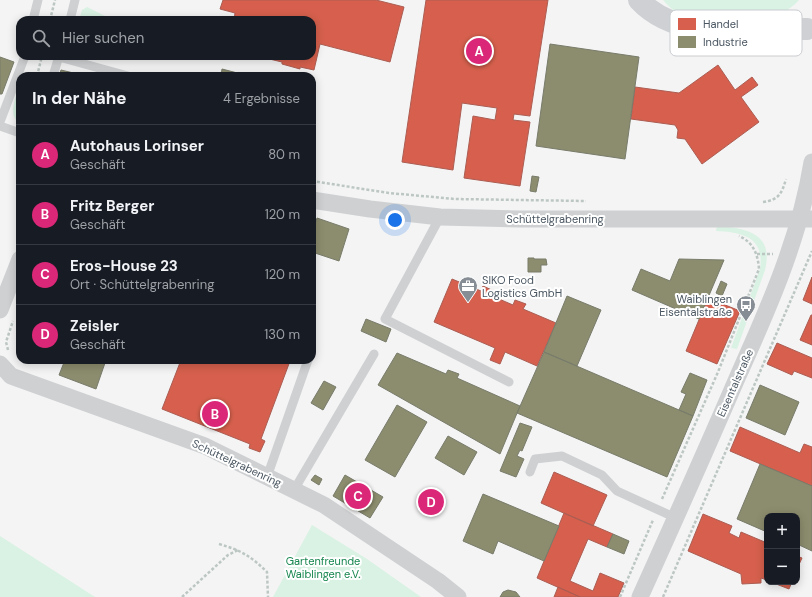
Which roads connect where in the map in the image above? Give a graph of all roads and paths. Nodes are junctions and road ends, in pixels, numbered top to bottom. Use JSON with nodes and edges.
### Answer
{"nodes":[{"id":1,"x":38,"y":0,"type":"edge"},
{"id":2,"x":55,"y":0,"type":"edge"},
{"id":3,"x":75,"y":0,"type":"edge"},
{"id":4,"x":638,"y":0,"type":"edge"},
{"id":5,"x":655,"y":0,"type":"edge"},
{"id":6,"x":34,"y":16,"type":"edge"},
{"id":7,"x":51,"y":16,"type":"edge"},
{"id":8,"x":71,"y":16,"type":"edge"},
{"id":9,"x":670,"y":16,"type":"edge"},
{"id":10,"x":670,"y":20,"type":"edge"},
{"id":11,"x":23,"y":60,"type":"edge"},
{"id":12,"x":41,"y":60,"type":"edge"},
{"id":13,"x":58,"y":60,"type":"edge"},
{"id":14,"x":70,"y":60,"type":"edge"},
{"id":15,"x":19,"y":72,"type":"edge"},
{"id":16,"x":38,"y":72,"type":"edge"},
{"id":17,"x":54,"y":72,"type":"edge"},
{"id":18,"x":113,"y":72,"type":"edge"},
{"id":19,"x":16,"y":80,"type":"edge"},
{"id":20,"x":0,"y":122,"type":"edge"},
{"id":21,"x":0,"y":126,"type":"edge"},
{"id":22,"x":16,"y":132,"type":"edge"},
{"id":23,"x":812,"y":162,"type":"edge"},
{"id":24,"x":786,"y":179,"type":"dead end"},
{"id":25,"x":316,"y":182,"type":"edge"},
{"id":26,"x":316,"y":201,"type":"edge"},
{"id":27,"x":588,"y":202,"type":"dead end"},
{"id":28,"x":757,"y":203,"type":"dead end"},
{"id":29,"x":440,"y":217,"type":"junction"},
{"id":30,"x":806,"y":220,"type":"edge"},
{"id":31,"x":812,"y":251,"type":"edge"},
{"id":32,"x":16,"y":269,"type":"edge"},
{"id":33,"x":750,"y":292,"type":"dead end"},
{"id":34,"x":0,"y":310,"type":"edge"},
{"id":35,"x":374,"y":354,"type":"dead end"},
{"id":36,"x":0,"y":364,"type":"edge"},
{"id":37,"x":307,"y":364,"type":"edge"},
{"id":38,"x":509,"y":382,"type":"dead end"},
{"id":39,"x":530,"y":472,"type":"dead end"},
{"id":40,"x":266,"y":477,"type":"junction"},
{"id":41,"x":294,"y":490,"type":"junction"},
{"id":42,"x":657,"y":510,"type":"junction"},
{"id":43,"x":676,"y":518,"type":"junction"},
{"id":44,"x":219,"y":544,"type":"dead end"},
{"id":45,"x":239,"y":550,"type":"junction"},
{"id":46,"x":182,"y":597,"type":"edge"},
{"id":47,"x":268,"y":597,"type":"edge"},
{"id":48,"x":458,"y":597,"type":"edge"},
{"id":49,"x":620,"y":597,"type":"edge"},
{"id":50,"x":640,"y":597,"type":"edge"},
{"id":51,"x":663,"y":597,"type":"edge"}],
"edges":[{"from":1,"to":6,"type":"lane"},
{"from":2,"to":7,"type":"path"},
{"from":3,"to":8,"type":"lane"},
{"from":4,"to":10,"type":"main road"},
{"from":5,"to":9,"type":"main road"},
{"from":11,"to":15,"type":"lane"},
{"from":12,"to":16,"type":"path"},
{"from":13,"to":17,"type":"lane"},
{"from":14,"to":18,"type":"lane"},
{"from":19,"to":20,"type":"lane"},
{"from":21,"to":22,"type":"lane"},
{"from":23,"to":30,"type":"street","name":"Eisentalstraße"},
{"from":24,"to":28,"type":"path"},
{"from":25,"to":27,"type":"path"},
{"from":26,"to":29,"type":"street","name":"Schüttelgrabenring"},
{"from":29,"to":30,"type":"street","name":"Schüttelgrabenring"},
{"from":29,"to":38,"type":"lane"},
{"from":30,"to":43,"type":"street","name":"Eisentalstraße"},
{"from":31,"to":51,"type":"path"},
{"from":32,"to":34,"type":"street"},
{"from":33,"to":42,"type":"path"},
{"from":35,"to":41,"type":"lane"},
{"from":36,"to":40,"type":"street","name":"Schüttelgrabenring"},
{"from":37,"to":40,"type":"lane"},
{"from":39,"to":42,"type":"lane"},
{"from":40,"to":41,"type":"street","name":"Schüttelgrabenring"},
{"from":41,"to":48,"type":"street","name":"Schüttelgrabenring"},
{"from":42,"to":43,"type":"lane"},
{"from":42,"to":49,"type":"path"},
{"from":43,"to":50,"type":"street","name":"Eisentalstraße"},
{"from":44,"to":45,"type":"path"},
{"from":45,"to":46,"type":"path"},
{"from":45,"to":47,"type":"path"}]}
